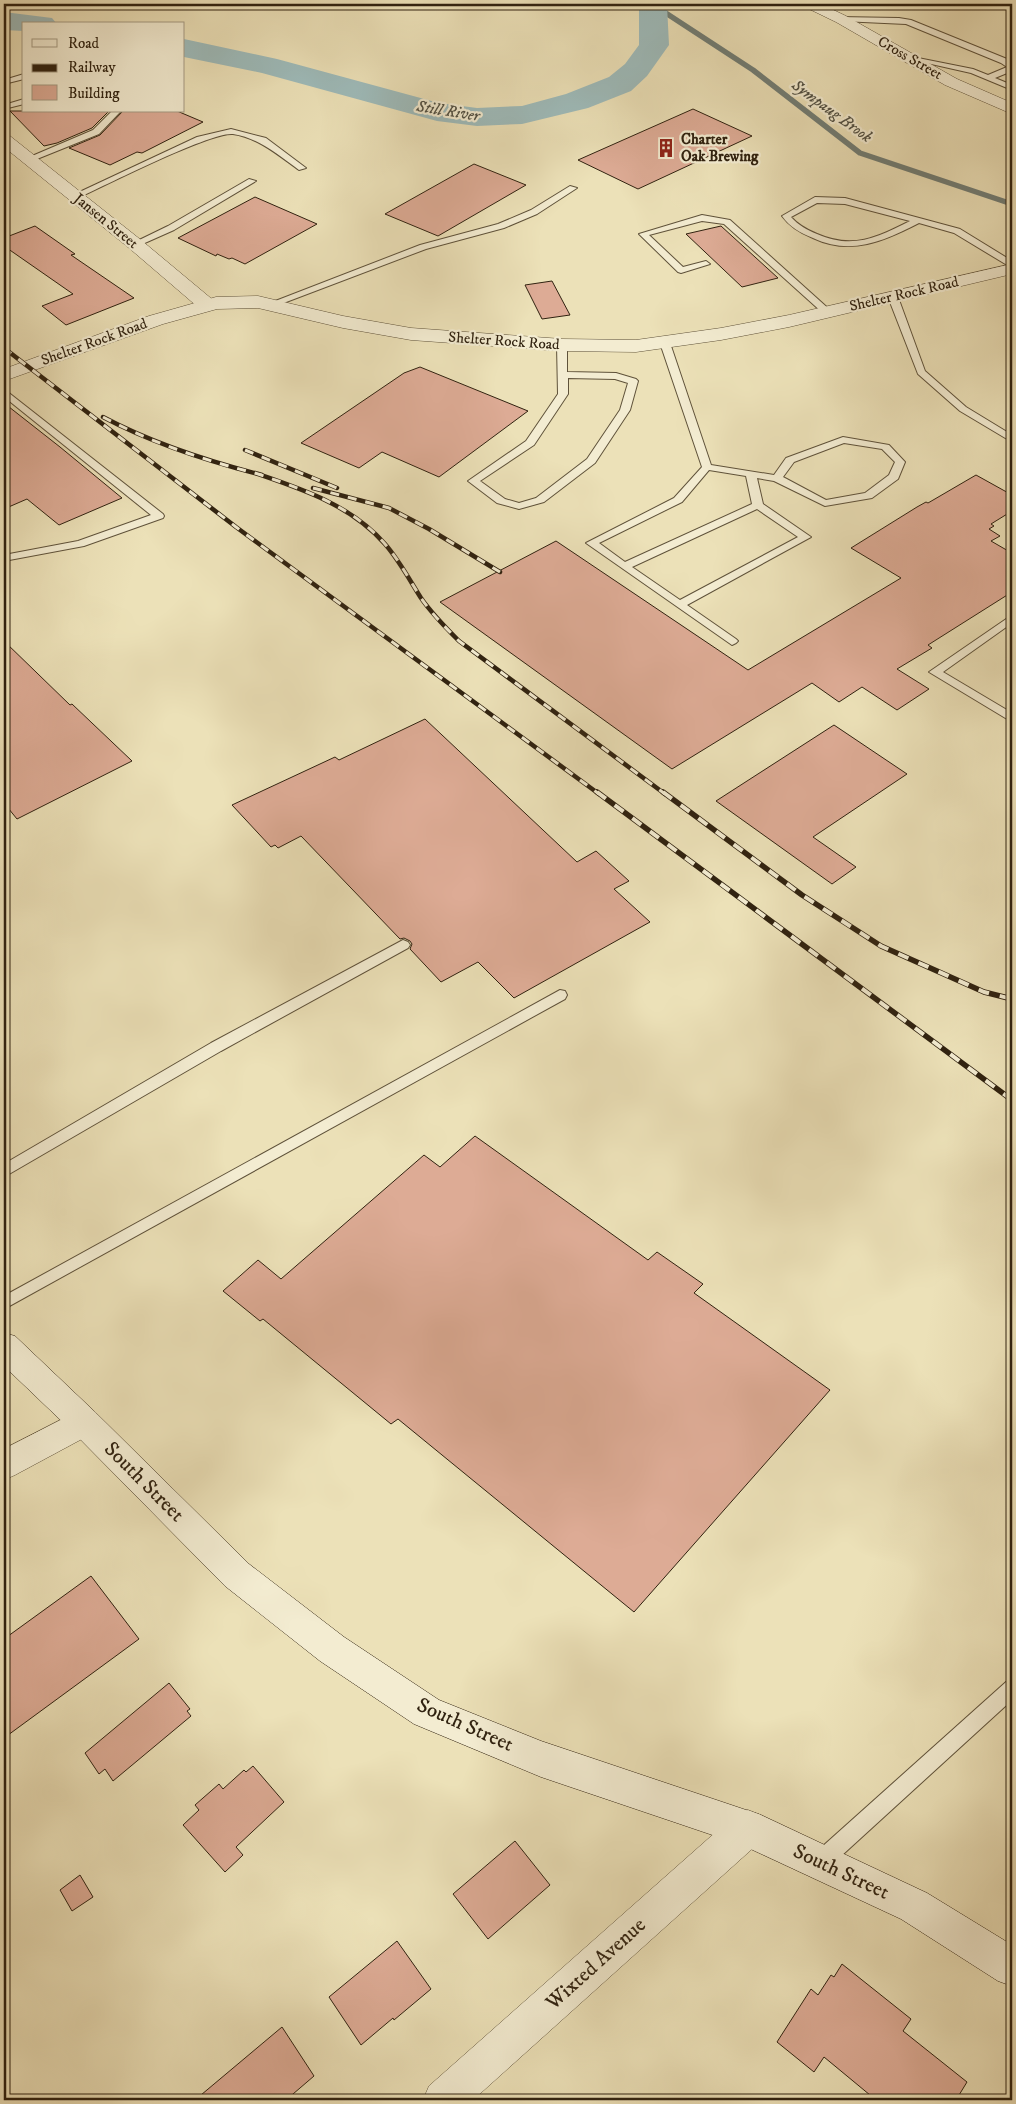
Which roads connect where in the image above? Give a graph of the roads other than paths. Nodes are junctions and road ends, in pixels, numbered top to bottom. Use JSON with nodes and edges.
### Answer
{"nodes":[{"id":1,"x":810,"y":4,"type":"edge"},
{"id":2,"x":841,"y":19,"type":"junction"},
{"id":3,"x":913,"y":60,"type":"junction"},
{"id":4,"x":22,"y":77,"type":"edge"},
{"id":5,"x":990,"y":77,"type":"junction"},
{"id":6,"x":4,"y":82,"type":"edge"},
{"id":7,"x":1012,"y":88,"type":"edge"},
{"id":8,"x":22,"y":102,"type":"edge"},
{"id":9,"x":4,"y":107,"type":"edge"},
{"id":10,"x":1012,"y":109,"type":"edge"},
{"id":11,"x":116,"y":112,"type":"edge"},
{"id":12,"x":4,"y":139,"type":"edge"},
{"id":13,"x":29,"y":159,"type":"junction"},
{"id":14,"x":302,"y":168,"type":"dead end"},
{"id":15,"x":252,"y":181,"type":"dead end"},
{"id":16,"x":573,"y":188,"type":"dead end"},
{"id":17,"x":75,"y":196,"type":"junction"},
{"id":18,"x":919,"y":220,"type":"junction"},
{"id":19,"x":135,"y":244,"type":"junction"},
{"id":20,"x":706,"y":264,"type":"dead end"},
{"id":21,"x":1012,"y":265,"type":"edge"},
{"id":22,"x":1012,"y":269,"type":"edge"},
{"id":23,"x":893,"y":297,"type":"junction"},
{"id":24,"x":206,"y":304,"type":"junction"},
{"id":25,"x":270,"y":305,"type":"junction"},
{"id":26,"x":827,"y":312,"type":"junction"},
{"id":27,"x":665,"y":343,"type":"junction"},
{"id":28,"x":562,"y":345,"type":"junction"},
{"id":29,"x":4,"y":375,"type":"edge"},
{"id":30,"x":562,"y":375,"type":"junction"},
{"id":31,"x":6,"y":397,"type":"edge"},
{"id":32,"x":1012,"y":439,"type":"edge"},
{"id":33,"x":707,"y":467,"type":"junction"},
{"id":34,"x":751,"y":474,"type":"junction"},
{"id":35,"x":777,"y":478,"type":"junction"},
{"id":36,"x":758,"y":505,"type":"junction"},
{"id":37,"x":4,"y":558,"type":"edge"},
{"id":38,"x":625,"y":566,"type":"junction"},
{"id":39,"x":680,"y":604,"type":"junction"},
{"id":40,"x":1012,"y":618,"type":"edge"},
{"id":41,"x":732,"y":640,"type":"dead end"},
{"id":42,"x":1012,"y":718,"type":"edge"},
{"id":43,"x":403,"y":945,"type":"dead end"},
{"id":44,"x":560,"y":995,"type":"dead end"},
{"id":45,"x":4,"y":1171,"type":"edge"},
{"id":46,"x":4,"y":1303,"type":"edge"},
{"id":47,"x":4,"y":1346,"type":"edge"},
{"id":48,"x":84,"y":1422,"type":"junction"},
{"id":49,"x":4,"y":1465,"type":"edge"},
{"id":50,"x":1012,"y":1688,"type":"edge"},
{"id":51,"x":748,"y":1828,"type":"junction"},
{"id":52,"x":820,"y":1862,"type":"junction"},
{"id":53,"x":1012,"y":1966,"type":"edge"},
{"id":54,"x":443,"y":2100,"type":"edge"}],
"edges":[{"from":1,"to":2,"type":"street","name":"Cross Street"},
{"from":2,"to":3,"type":"street","name":"Cross Street"},
{"from":2,"to":5,"type":"lane"},
{"from":3,"to":5,"type":"lane"},
{"from":3,"to":10,"type":"street","name":"Cross Street"},
{"from":4,"to":6,"type":"lane"},
{"from":5,"to":7,"type":"lane"},
{"from":8,"to":9,"type":"lane"},
{"from":11,"to":13,"type":"lane"},
{"from":12,"to":13,"type":"street","name":"Jansen Street"},
{"from":13,"to":17,"type":"street","name":"Jansen Street"},
{"from":14,"to":17,"type":"lane"},
{"from":15,"to":19,"type":"lane"},
{"from":16,"to":25,"type":"lane"},
{"from":17,"to":19,"type":"street","name":"Jansen Street"},
{"from":18,"to":18,"type":"lane"},
{"from":18,"to":21,"type":"lane"},
{"from":19,"to":24,"type":"street","name":"Jansen Street"},
{"from":20,"to":26,"type":"lane"},
{"from":22,"to":23,"type":"street","name":"Shelter Rock Road"},
{"from":23,"to":26,"type":"street","name":"Shelter Rock Road"},
{"from":23,"to":32,"type":"lane"},
{"from":24,"to":25,"type":"street","name":"Shelter Rock Road"},
{"from":24,"to":29,"type":"street","name":"Shelter Rock Road"},
{"from":25,"to":28,"type":"street","name":"Shelter Rock Road"},
{"from":26,"to":27,"type":"street","name":"Shelter Rock Road"},
{"from":27,"to":28,"type":"street","name":"Shelter Rock Road"},
{"from":27,"to":33,"type":"lane"},
{"from":28,"to":30,"type":"lane"},
{"from":30,"to":30,"type":"lane"},
{"from":31,"to":37,"type":"lane"},
{"from":33,"to":34,"type":"lane"},
{"from":33,"to":38,"type":"lane"},
{"from":34,"to":35,"type":"lane"},
{"from":34,"to":36,"type":"lane"},
{"from":35,"to":35,"type":"lane"},
{"from":36,"to":38,"type":"lane"},
{"from":36,"to":39,"type":"lane"},
{"from":38,"to":39,"type":"lane"},
{"from":39,"to":41,"type":"lane"},
{"from":40,"to":42,"type":"lane"},
{"from":43,"to":45,"type":"lane"},
{"from":44,"to":46,"type":"lane"},
{"from":47,"to":48,"type":"street","name":"South Street"},
{"from":48,"to":49,"type":"street"},
{"from":48,"to":51,"type":"street","name":"South Street"},
{"from":50,"to":52,"type":"lane"},
{"from":51,"to":52,"type":"street","name":"South Street"},
{"from":51,"to":54,"type":"street","name":"Wixted Avenue"},
{"from":52,"to":53,"type":"street","name":"South Street"}]}
